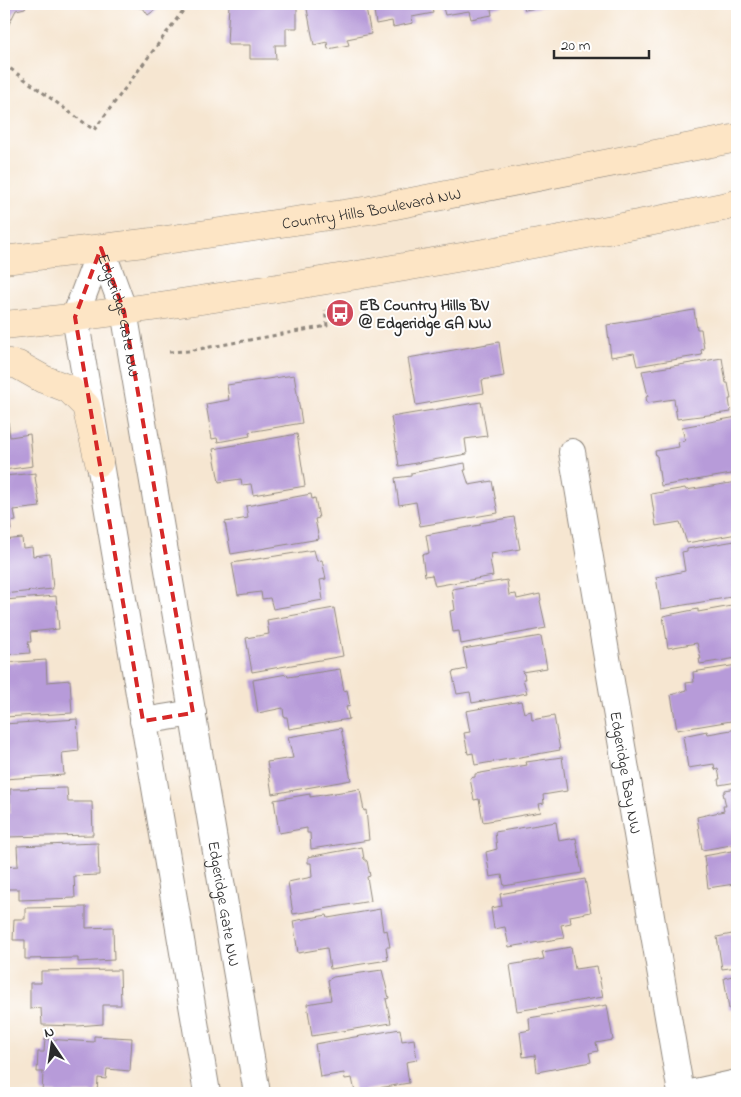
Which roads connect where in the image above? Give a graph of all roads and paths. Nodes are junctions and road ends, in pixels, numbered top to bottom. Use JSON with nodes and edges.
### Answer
{"nodes":[{"id":1,"x":188,"y":4,"type":"edge"},
{"id":2,"x":4,"y":64,"type":"edge"},
{"id":3,"x":737,"y":138,"type":"edge"},
{"id":4,"x":737,"y":204,"type":"edge"},
{"id":5,"x":101,"y":248,"type":"junction"},
{"id":6,"x":4,"y":260,"type":"edge"},
{"id":7,"x":324,"y":304,"type":"dead end"},
{"id":8,"x":124,"y":311,"type":"junction"},
{"id":9,"x":75,"y":317,"type":"junction"},
{"id":10,"x":4,"y":326,"type":"edge"},
{"id":11,"x":169,"y":352,"type":"dead end"},
{"id":12,"x":4,"y":362,"type":"edge"},
{"id":13,"x":572,"y":452,"type":"dead end"},
{"id":14,"x":99,"y":462,"type":"junction"},
{"id":15,"x":193,"y":713,"type":"junction"},
{"id":16,"x":143,"y":722,"type":"junction"},
{"id":17,"x":737,"y":1083,"type":"edge"},
{"id":18,"x":206,"y":1093,"type":"edge"},
{"id":19,"x":257,"y":1093,"type":"edge"},
{"id":20,"x":681,"y":1093,"type":"edge"},
{"id":21,"x":691,"y":1093,"type":"edge"}],
"edges":[{"from":1,"to":2,"type":"path"},
{"from":3,"to":5,"type":"main road","name":"Country Hills Boulevard NW"},
{"from":4,"to":8,"type":"main road"},
{"from":5,"to":6,"type":"main road","name":"Country Hills Boulevard NW"},
{"from":5,"to":8,"type":"street","name":"Edgeridge Gate NW"},
{"from":5,"to":9,"type":"street","name":"Edgeridge Gate NW"},
{"from":7,"to":11,"type":"path"},
{"from":8,"to":9,"type":"main road"},
{"from":8,"to":15,"type":"street","name":"Edgeridge Gate NW"},
{"from":9,"to":10,"type":"main road"},
{"from":9,"to":14,"type":"street"},
{"from":12,"to":14,"type":"main road"},
{"from":13,"to":20,"type":"street","name":"Edgeridge Bay NW"},
{"from":14,"to":16,"type":"street"},
{"from":15,"to":16,"type":"street"},
{"from":15,"to":19,"type":"street","name":"Edgeridge Gate NW"},
{"from":16,"to":18,"type":"street"},
{"from":17,"to":21,"type":"street"}]}
